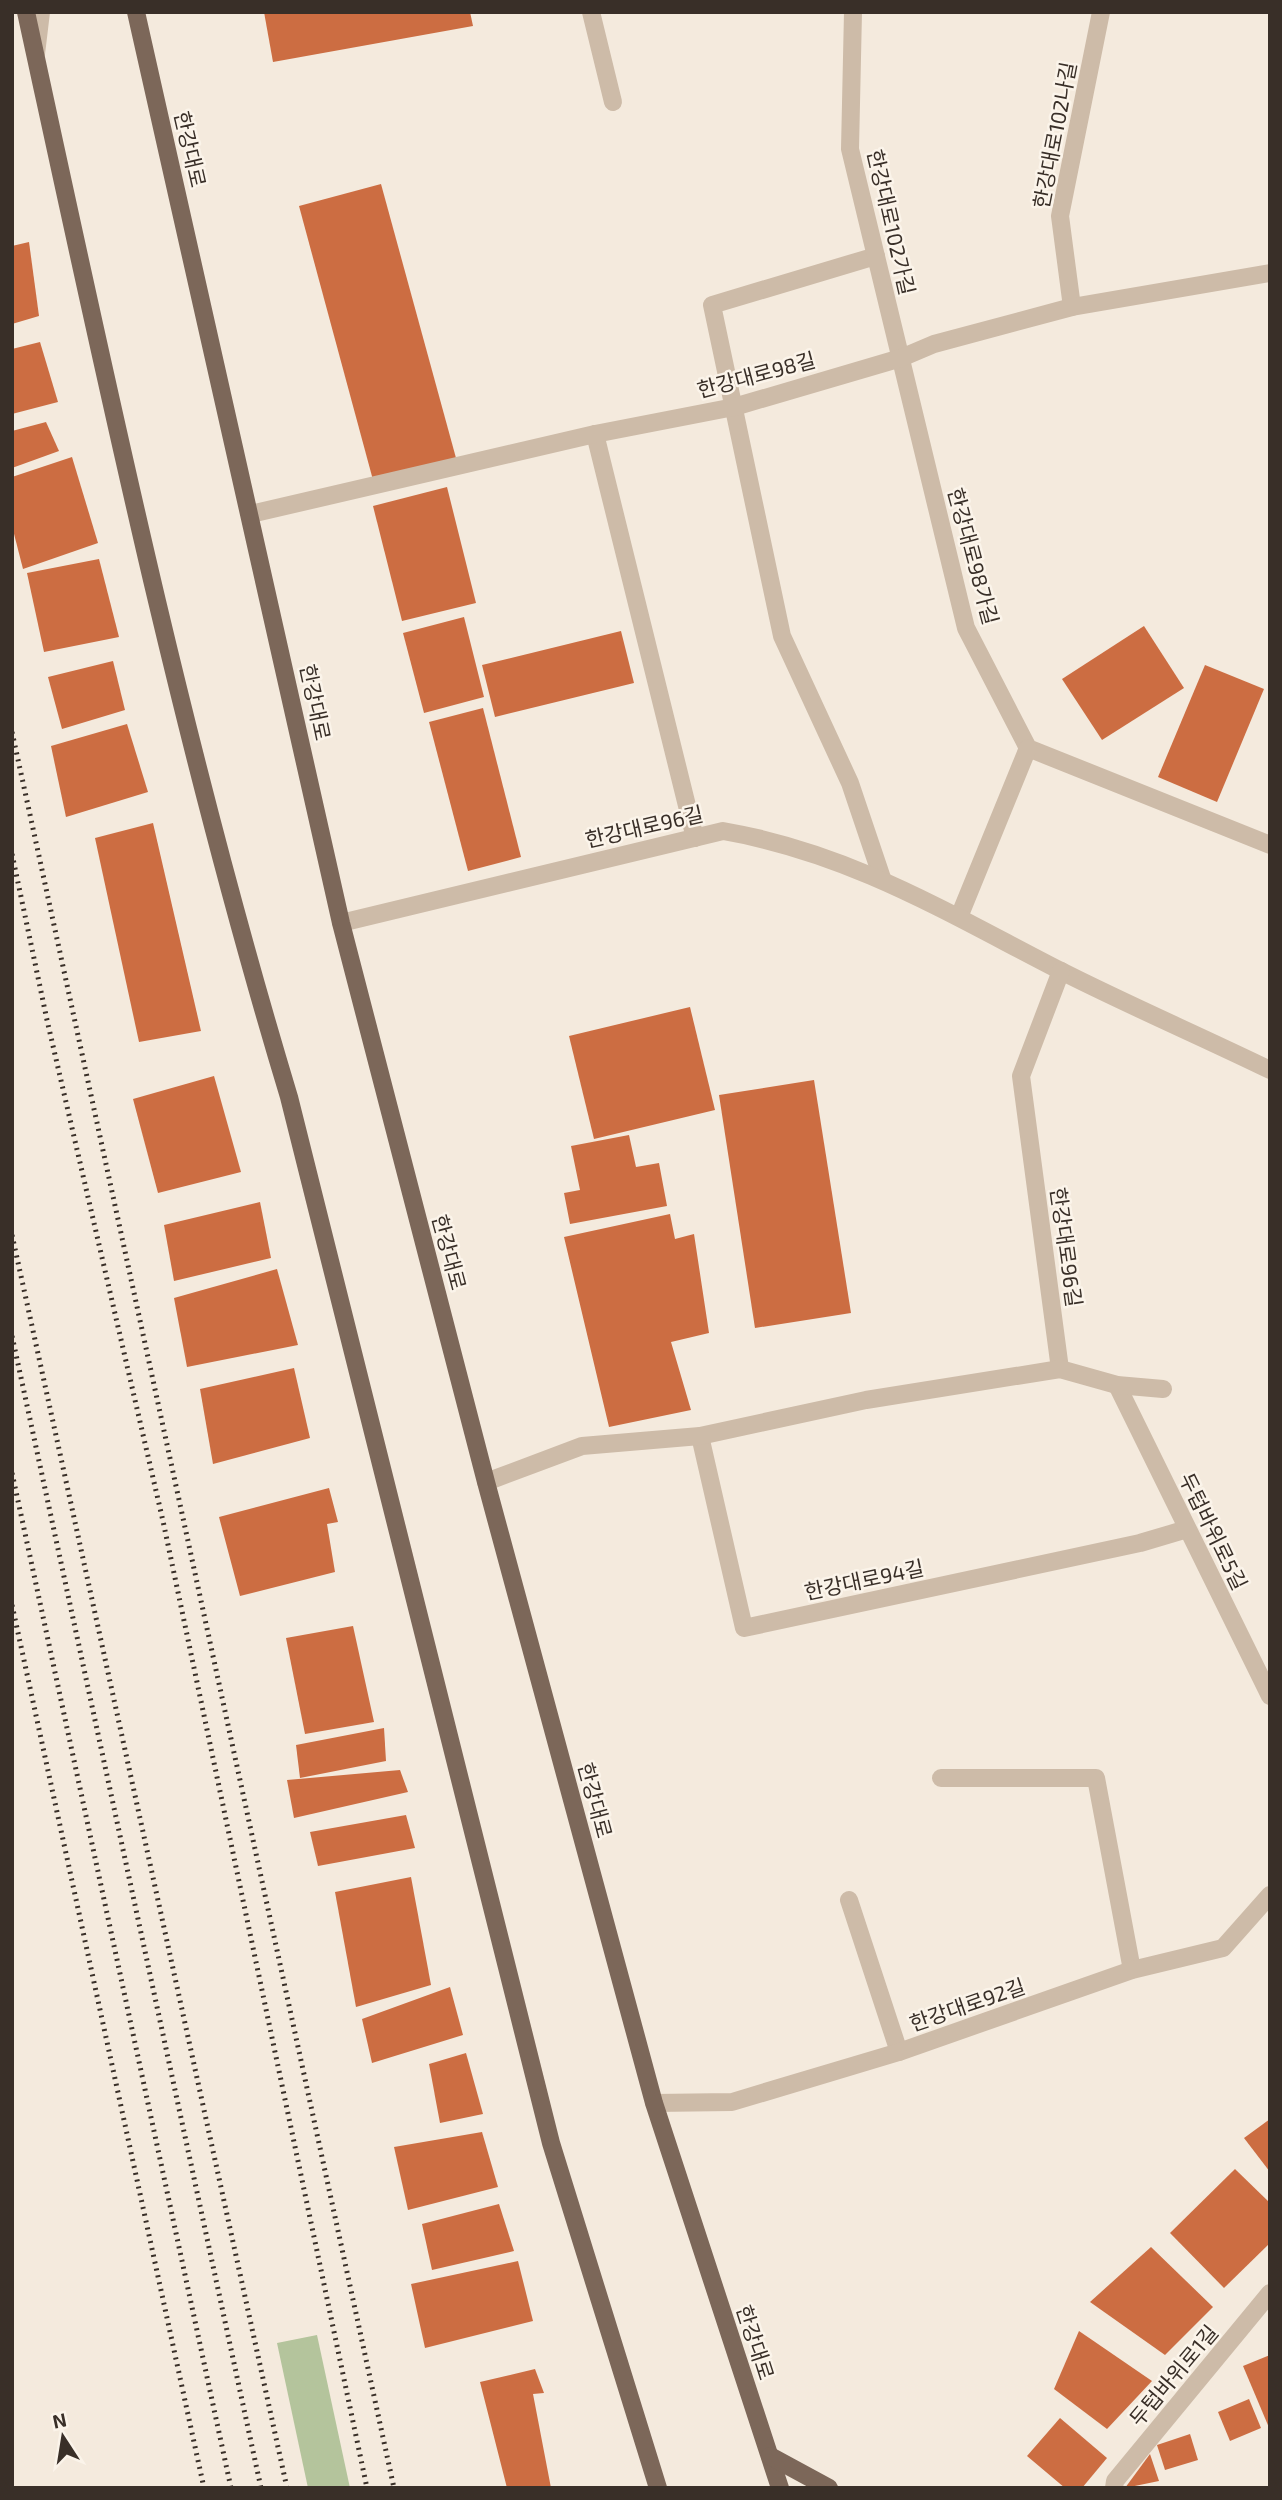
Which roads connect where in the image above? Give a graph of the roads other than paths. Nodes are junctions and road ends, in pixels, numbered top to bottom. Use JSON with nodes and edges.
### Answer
{"nodes":[{"id":1,"x":26,"y":12,"type":"edge"},
{"id":2,"x":41,"y":12,"type":"edge"},
{"id":3,"x":136,"y":12,"type":"edge"},
{"id":4,"x":591,"y":12,"type":"edge"},
{"id":5,"x":853,"y":12,"type":"edge"},
{"id":6,"x":1101,"y":12,"type":"edge"},
{"id":7,"x":36,"y":58,"type":"junction"},
{"id":8,"x":613,"y":102,"type":"dead end"},
{"id":9,"x":876,"y":256,"type":"junction"},
{"id":10,"x":1270,"y":273,"type":"edge"},
{"id":11,"x":1072,"y":307,"type":"junction"},
{"id":12,"x":901,"y":358,"type":"junction"},
{"id":13,"x":733,"y":407,"type":"junction"},
{"id":14,"x":595,"y":434,"type":"junction"},
{"id":15,"x":251,"y":514,"type":"junction"},
{"id":16,"x":1028,"y":748,"type":"junction"},
{"id":17,"x":695,"y":838,"type":"junction"},
{"id":18,"x":1270,"y":845,"type":"edge"},
{"id":19,"x":882,"y":878,"type":"junction"},
{"id":20,"x":959,"y":917,"type":"junction"},
{"id":21,"x":341,"y":923,"type":"junction"},
{"id":22,"x":1061,"y":971,"type":"junction"},
{"id":23,"x":1270,"y":1070,"type":"edge"},
{"id":24,"x":1060,"y":1369,"type":"junction"},
{"id":25,"x":1117,"y":1385,"type":"junction"},
{"id":26,"x":1163,"y":1389,"type":"dead end"},
{"id":27,"x":700,"y":1436,"type":"junction"},
{"id":28,"x":486,"y":1482,"type":"junction"},
{"id":29,"x":1187,"y":1529,"type":"junction"},
{"id":30,"x":1270,"y":1696,"type":"edge"},
{"id":31,"x":941,"y":1778,"type":"dead end"},
{"id":32,"x":1270,"y":1895,"type":"edge"},
{"id":33,"x":849,"y":1900,"type":"dead end"},
{"id":34,"x":1132,"y":1970,"type":"junction"},
{"id":35,"x":899,"y":2052,"type":"junction"},
{"id":36,"x":654,"y":2103,"type":"junction"},
{"id":37,"x":1270,"y":2293,"type":"edge"},
{"id":38,"x":770,"y":2456,"type":"junction"},
{"id":39,"x":658,"y":2488,"type":"edge"},
{"id":40,"x":780,"y":2488,"type":"edge"},
{"id":41,"x":829,"y":2488,"type":"edge"},
{"id":42,"x":1114,"y":2488,"type":"edge"}],
"edges":[{"from":1,"to":7,"type":"main road"},
{"from":2,"to":7,"type":"street"},
{"from":3,"to":15,"type":"main road","name":"한강대로"},
{"from":4,"to":8,"type":"street"},
{"from":5,"to":9,"type":"street","name":"한강대로102가길"},
{"from":6,"to":11,"type":"street","name":"한강대로102나길"},
{"from":7,"to":39,"type":"main road"},
{"from":9,"to":12,"type":"street","name":"한강대로102가길"},
{"from":9,"to":13,"type":"street"},
{"from":10,"to":11,"type":"street","name":"한강대로98길"},
{"from":11,"to":12,"type":"street","name":"한강대로98길"},
{"from":12,"to":13,"type":"street","name":"한강대로98길"},
{"from":12,"to":16,"type":"street","name":"한강대로98가길"},
{"from":13,"to":14,"type":"street","name":"한강대로98길"},
{"from":13,"to":19,"type":"street"},
{"from":14,"to":15,"type":"street","name":"한강대로98길"},
{"from":14,"to":17,"type":"street"},
{"from":15,"to":21,"type":"main road","name":"한강대로"},
{"from":16,"to":18,"type":"street"},
{"from":16,"to":20,"type":"street"},
{"from":17,"to":19,"type":"street","name":"한강대로96길"},
{"from":17,"to":21,"type":"street","name":"한강대로96길"},
{"from":19,"to":20,"type":"street","name":"한강대로96길"},
{"from":20,"to":22,"type":"street","name":"한강대로96길"},
{"from":21,"to":28,"type":"main road","name":"한강대로"},
{"from":22,"to":23,"type":"street","name":"한강대로96길"},
{"from":22,"to":24,"type":"street","name":"한강대로96길"},
{"from":24,"to":25,"type":"street"},
{"from":24,"to":27,"type":"street"},
{"from":25,"to":26,"type":"street"},
{"from":25,"to":29,"type":"street","name":"두텁바위로5길"},
{"from":27,"to":28,"type":"street"},
{"from":27,"to":29,"type":"street","name":"한강대로94길"},
{"from":28,"to":36,"type":"main road","name":"한강대로"},
{"from":29,"to":30,"type":"street","name":"두텁바위로5길"},
{"from":31,"to":34,"type":"street"},
{"from":32,"to":34,"type":"street","name":"한강대로92길"},
{"from":33,"to":35,"type":"street"},
{"from":34,"to":35,"type":"street","name":"한강대로92길"},
{"from":35,"to":36,"type":"street","name":"한강대로92길"},
{"from":36,"to":38,"type":"main road","name":"한강대로"},
{"from":37,"to":42,"type":"street","name":"두텁바위로1길"},
{"from":38,"to":40,"type":"main road","name":"한강대로"},
{"from":38,"to":41,"type":"main road"}]}
